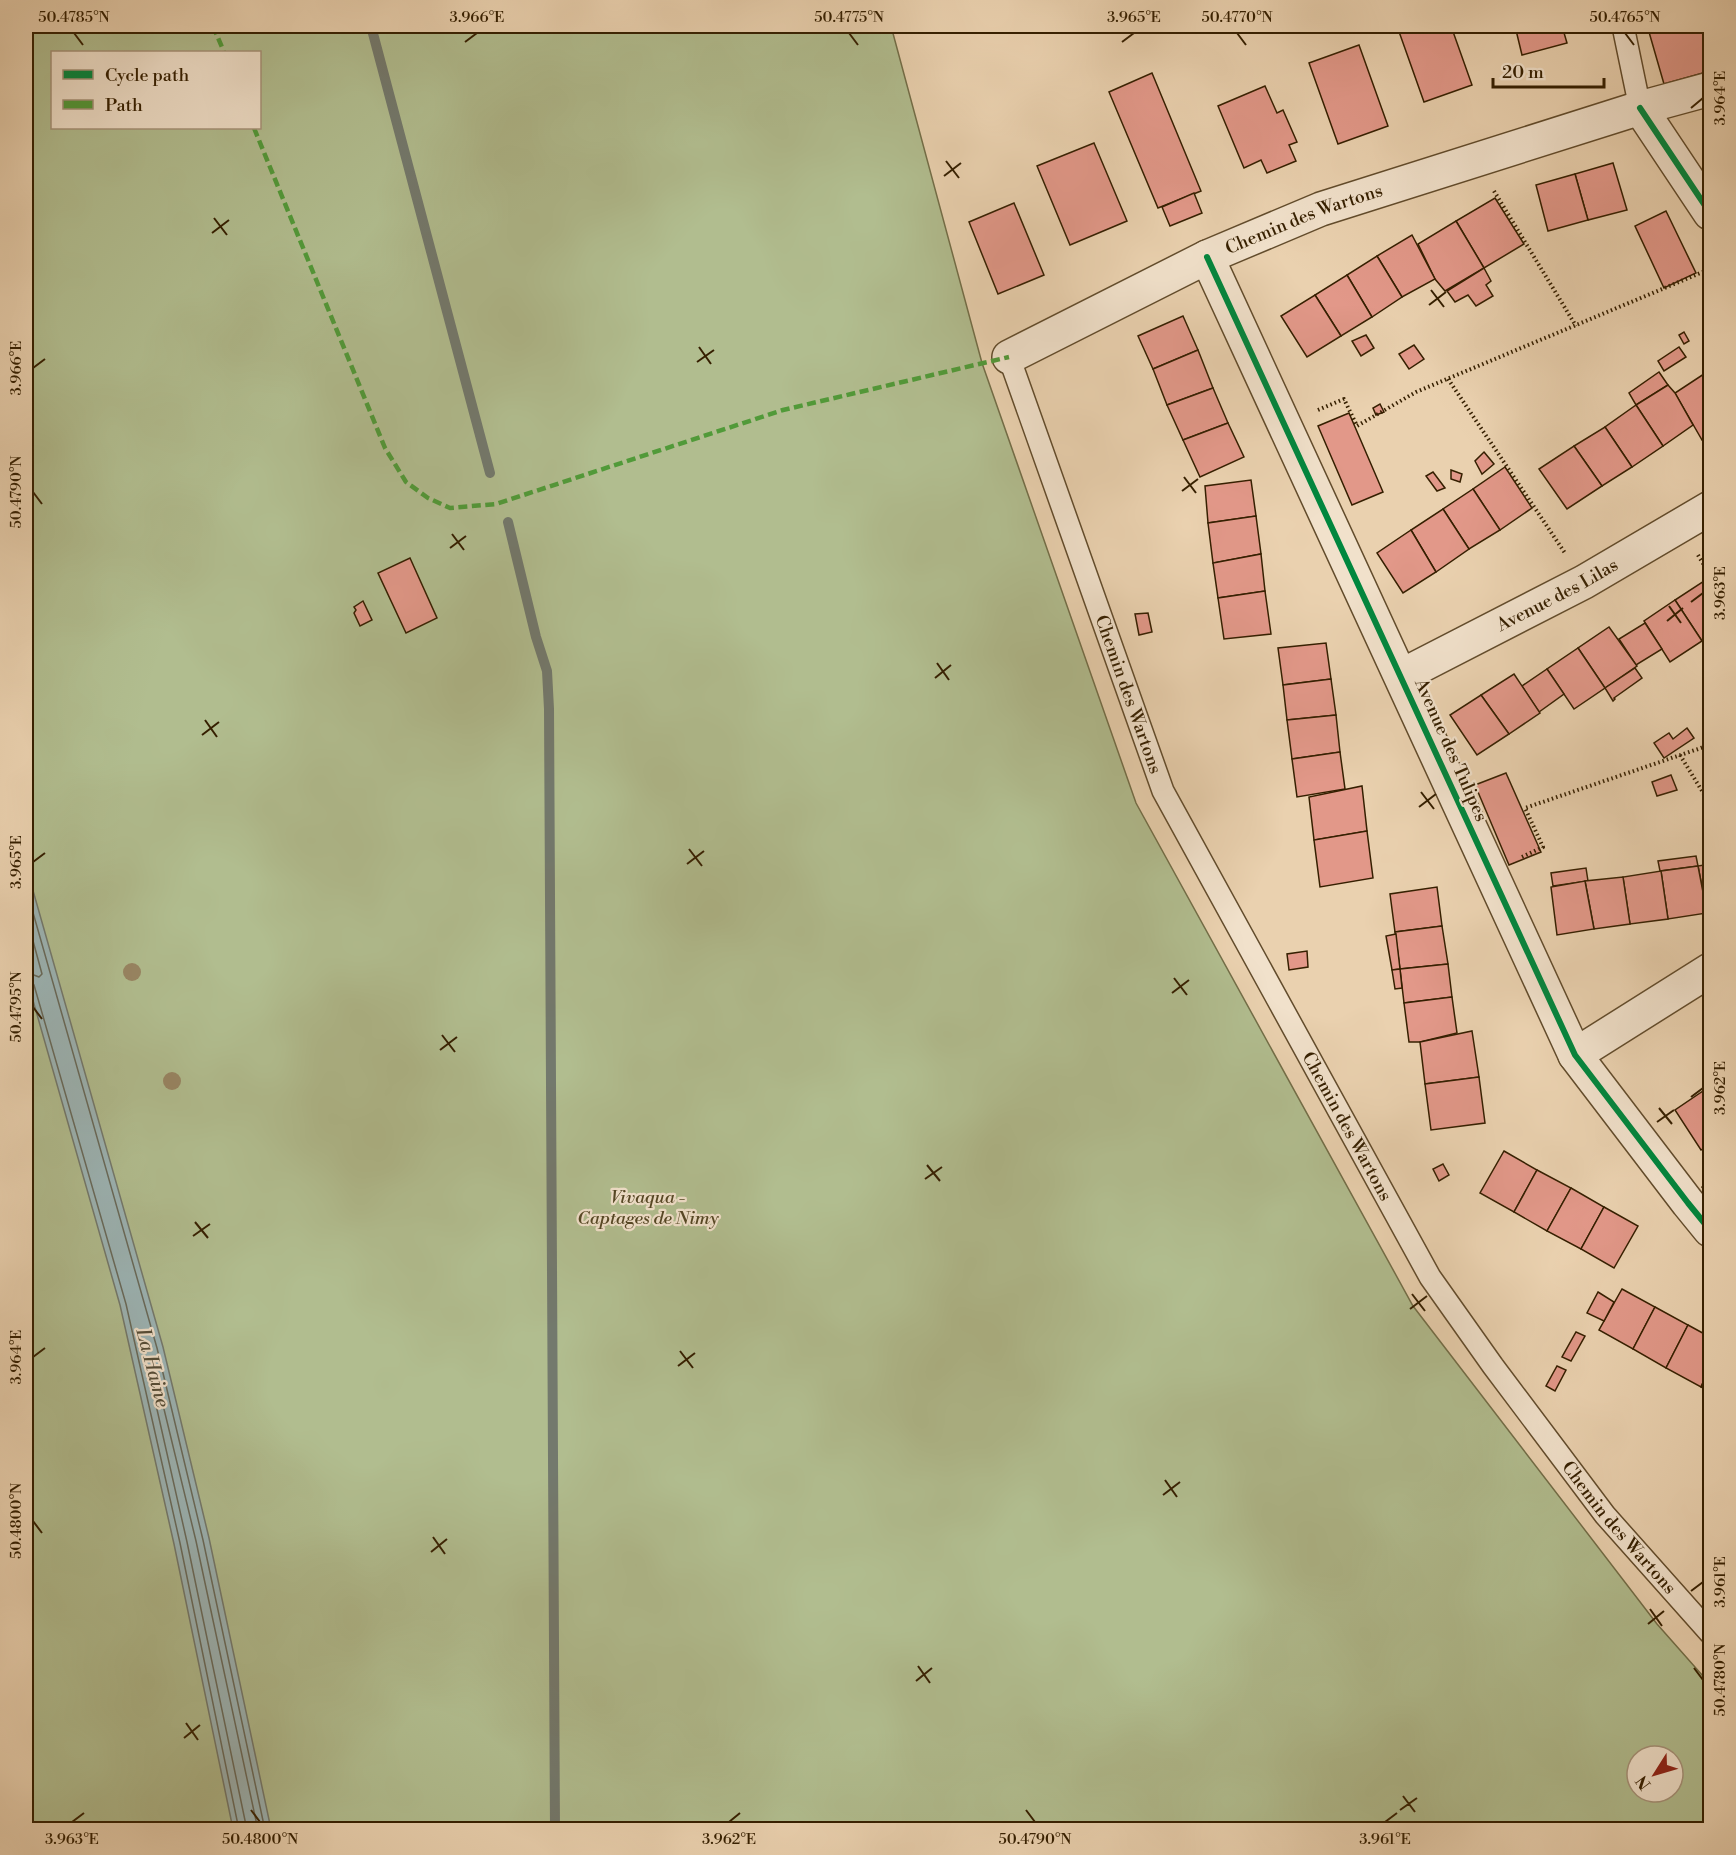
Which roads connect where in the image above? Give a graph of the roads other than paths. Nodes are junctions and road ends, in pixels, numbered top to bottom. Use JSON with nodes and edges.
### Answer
{"nodes":[{"id":1,"x":1623,"y":26,"type":"edge"},
{"id":2,"x":1710,"y":89,"type":"edge"},
{"id":3,"x":1640,"y":108,"type":"junction"},
{"id":4,"x":1710,"y":213,"type":"edge"},
{"id":5,"x":1207,"y":257,"type":"junction"},
{"id":6,"x":1009,"y":357,"type":"joint"},
{"id":7,"x":1710,"y":508,"type":"edge"},
{"id":8,"x":1401,"y":676,"type":"junction"},
{"id":9,"x":1710,"y":970,"type":"edge"},
{"id":10,"x":1575,"y":1055,"type":"junction"},
{"id":11,"x":1710,"y":1230,"type":"edge"},
{"id":12,"x":1710,"y":1634,"type":"edge"}],
"edges":[{"from":1,"to":3,"type":"lane"},
{"from":2,"to":3,"type":"street","name":"Chemin des Wartons"},
{"from":3,"to":4,"type":"street"},
{"from":3,"to":5,"type":"street","name":"Chemin des Wartons"},
{"from":5,"to":6,"type":"street","name":"Chemin des Wartons"},
{"from":5,"to":8,"type":"street","name":"Avenue des Tulipes"},
{"from":6,"to":12,"type":"lane","name":"Chemin des Wartons"},
{"from":7,"to":8,"type":"street","name":"Avenue des Lilas"},
{"from":8,"to":10,"type":"street","name":"Avenue des Tulipes"},
{"from":9,"to":10,"type":"street"},
{"from":10,"to":11,"type":"street","name":"Avenue des Tulipes"}]}
